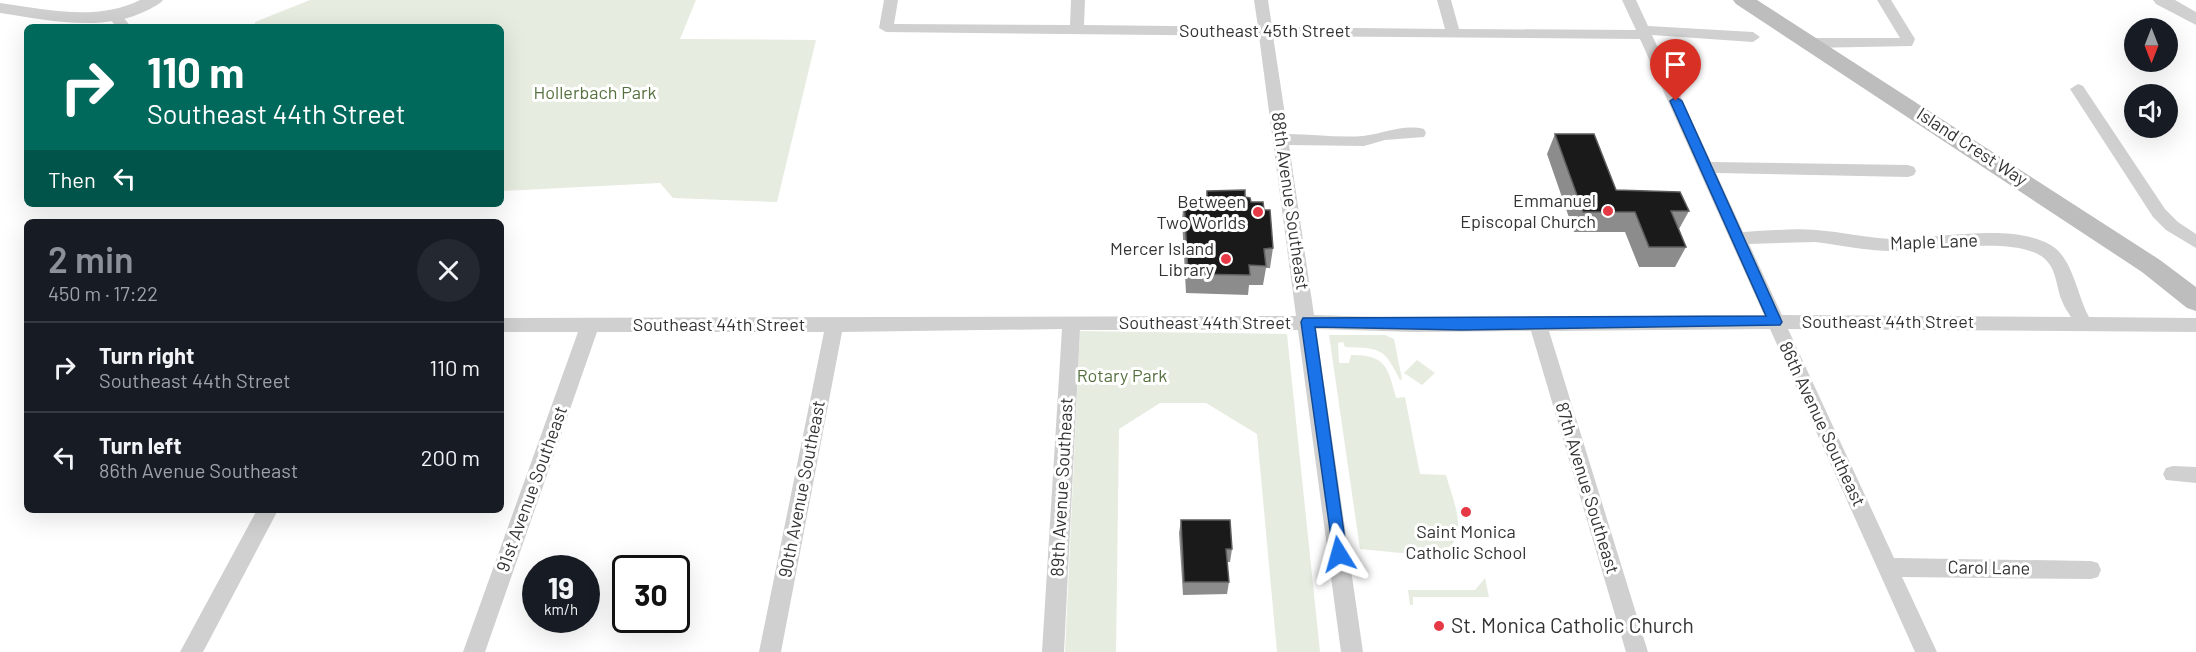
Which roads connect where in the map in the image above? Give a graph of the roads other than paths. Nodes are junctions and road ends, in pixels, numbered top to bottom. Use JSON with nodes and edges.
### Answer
{"nodes":[{"id":1,"x":154,"y":0,"type":"edge"},
{"id":2,"x":891,"y":0,"type":"edge"},
{"id":3,"x":1078,"y":0,"type":"edge"},
{"id":4,"x":1261,"y":0,"type":"edge"},
{"id":5,"x":1443,"y":0,"type":"edge"},
{"id":6,"x":1629,"y":0,"type":"edge"},
{"id":7,"x":1743,"y":0,"type":"edge"},
{"id":8,"x":1884,"y":0,"type":"edge"},
{"id":9,"x":2162,"y":0,"type":"edge"},
{"id":10,"x":0,"y":8,"type":"edge"},
{"id":11,"x":2196,"y":20,"type":"edge"},
{"id":12,"x":119,"y":22,"type":"edge"},
{"id":13,"x":1077,"y":29,"type":"junction"},
{"id":14,"x":1265,"y":30,"type":"junction"},
{"id":15,"x":1644,"y":32,"type":"junction"},
{"id":16,"x":1453,"y":33,"type":"junction"},
{"id":17,"x":1754,"y":37,"type":"dead end"},
{"id":18,"x":1809,"y":43,"type":"junction"},
{"id":19,"x":2078,"y":89,"type":"dead end"},
{"id":20,"x":1418,"y":133,"type":"dead end"},
{"id":21,"x":1281,"y":139,"type":"junction"},
{"id":22,"x":1706,"y":167,"type":"junction"},
{"id":23,"x":1908,"y":171,"type":"dead end"},
{"id":24,"x":1738,"y":238,"type":"junction"},
{"id":25,"x":2196,"y":242,"type":"edge"},
{"id":26,"x":2196,"y":301,"type":"edge"},
{"id":27,"x":1308,"y":322,"type":"junction"},
{"id":28,"x":1775,"y":322,"type":"junction"},
{"id":29,"x":1071,"y":323,"type":"junction"},
{"id":30,"x":2083,"y":323,"type":"junction"},
{"id":31,"x":1538,"y":324,"type":"junction"},
{"id":32,"x":504,"y":325,"type":"edge"},
{"id":33,"x":590,"y":325,"type":"junction"},
{"id":34,"x":834,"y":325,"type":"junction"},
{"id":35,"x":2196,"y":325,"type":"edge"},
{"id":36,"x":2173,"y":474,"type":"dead end"},
{"id":37,"x":2196,"y":475,"type":"edge"},
{"id":38,"x":266,"y":513,"type":"edge"},
{"id":39,"x":1887,"y":567,"type":"junction"},
{"id":40,"x":2091,"y":570,"type":"dead end"},
{"id":41,"x":191,"y":652,"type":"edge"},
{"id":42,"x":474,"y":652,"type":"edge"},
{"id":43,"x":770,"y":652,"type":"edge"},
{"id":44,"x":1053,"y":652,"type":"edge"},
{"id":45,"x":1352,"y":652,"type":"edge"},
{"id":46,"x":1636,"y":652,"type":"edge"},
{"id":47,"x":1926,"y":652,"type":"edge"}],
"edges":[{"from":1,"to":12,"type":"street"},
{"from":2,"to":13,"type":"street","name":"Southeast 45th Street"},
{"from":3,"to":13,"type":"street"},
{"from":4,"to":14,"type":"street","name":"88th Avenue Southeast"},
{"from":5,"to":16,"type":"street"},
{"from":6,"to":15,"type":"street","name":"86th Avenue Southeast"},
{"from":7,"to":18,"type":"main road","name":"Island Crest Way"},
{"from":8,"to":18,"type":"street"},
{"from":9,"to":11,"type":"street"},
{"from":10,"to":12,"type":"street"},
{"from":13,"to":14,"type":"street","name":"Southeast 45th Street"},
{"from":14,"to":16,"type":"street","name":"Southeast 45th Street"},
{"from":14,"to":21,"type":"street","name":"88th Avenue Southeast"},
{"from":15,"to":16,"type":"street","name":"Southeast 45th Street"},
{"from":15,"to":17,"type":"street","name":"Southeast 45th Street"},
{"from":15,"to":22,"type":"street","name":"86th Avenue Southeast"},
{"from":18,"to":26,"type":"main road","name":"Island Crest Way"},
{"from":19,"to":25,"type":"street"},
{"from":20,"to":21,"type":"street"},
{"from":21,"to":27,"type":"street","name":"88th Avenue Southeast"},
{"from":22,"to":23,"type":"street"},
{"from":22,"to":24,"type":"street","name":"86th Avenue Southeast"},
{"from":24,"to":28,"type":"street","name":"86th Avenue Southeast"},
{"from":24,"to":30,"type":"street","name":"Maple Lane"},
{"from":27,"to":29,"type":"street","name":"Southeast 44th Street"},
{"from":27,"to":31,"type":"street","name":"Southeast 44th Street"},
{"from":27,"to":45,"type":"street","name":"88th Avenue Southeast"},
{"from":28,"to":30,"type":"street","name":"Southeast 44th Street"},
{"from":28,"to":31,"type":"street","name":"Southeast 44th Street"},
{"from":28,"to":39,"type":"street","name":"86th Avenue Southeast"},
{"from":29,"to":34,"type":"street","name":"Southeast 44th Street"},
{"from":29,"to":44,"type":"street","name":"89th Avenue Southeast"},
{"from":30,"to":35,"type":"street","name":"Southeast 44th Street"},
{"from":31,"to":46,"type":"street","name":"87th Avenue Southeast"},
{"from":32,"to":33,"type":"street","name":"Southeast 44th Street"},
{"from":33,"to":34,"type":"street","name":"Southeast 44th Street"},
{"from":33,"to":42,"type":"street","name":"91st Avenue Southeast"},
{"from":34,"to":43,"type":"street","name":"90th Avenue Southeast"},
{"from":36,"to":37,"type":"street"},
{"from":38,"to":41,"type":"street"},
{"from":39,"to":40,"type":"street","name":"Carol Lane"},
{"from":39,"to":47,"type":"street","name":"86th Avenue Southeast"}]}
